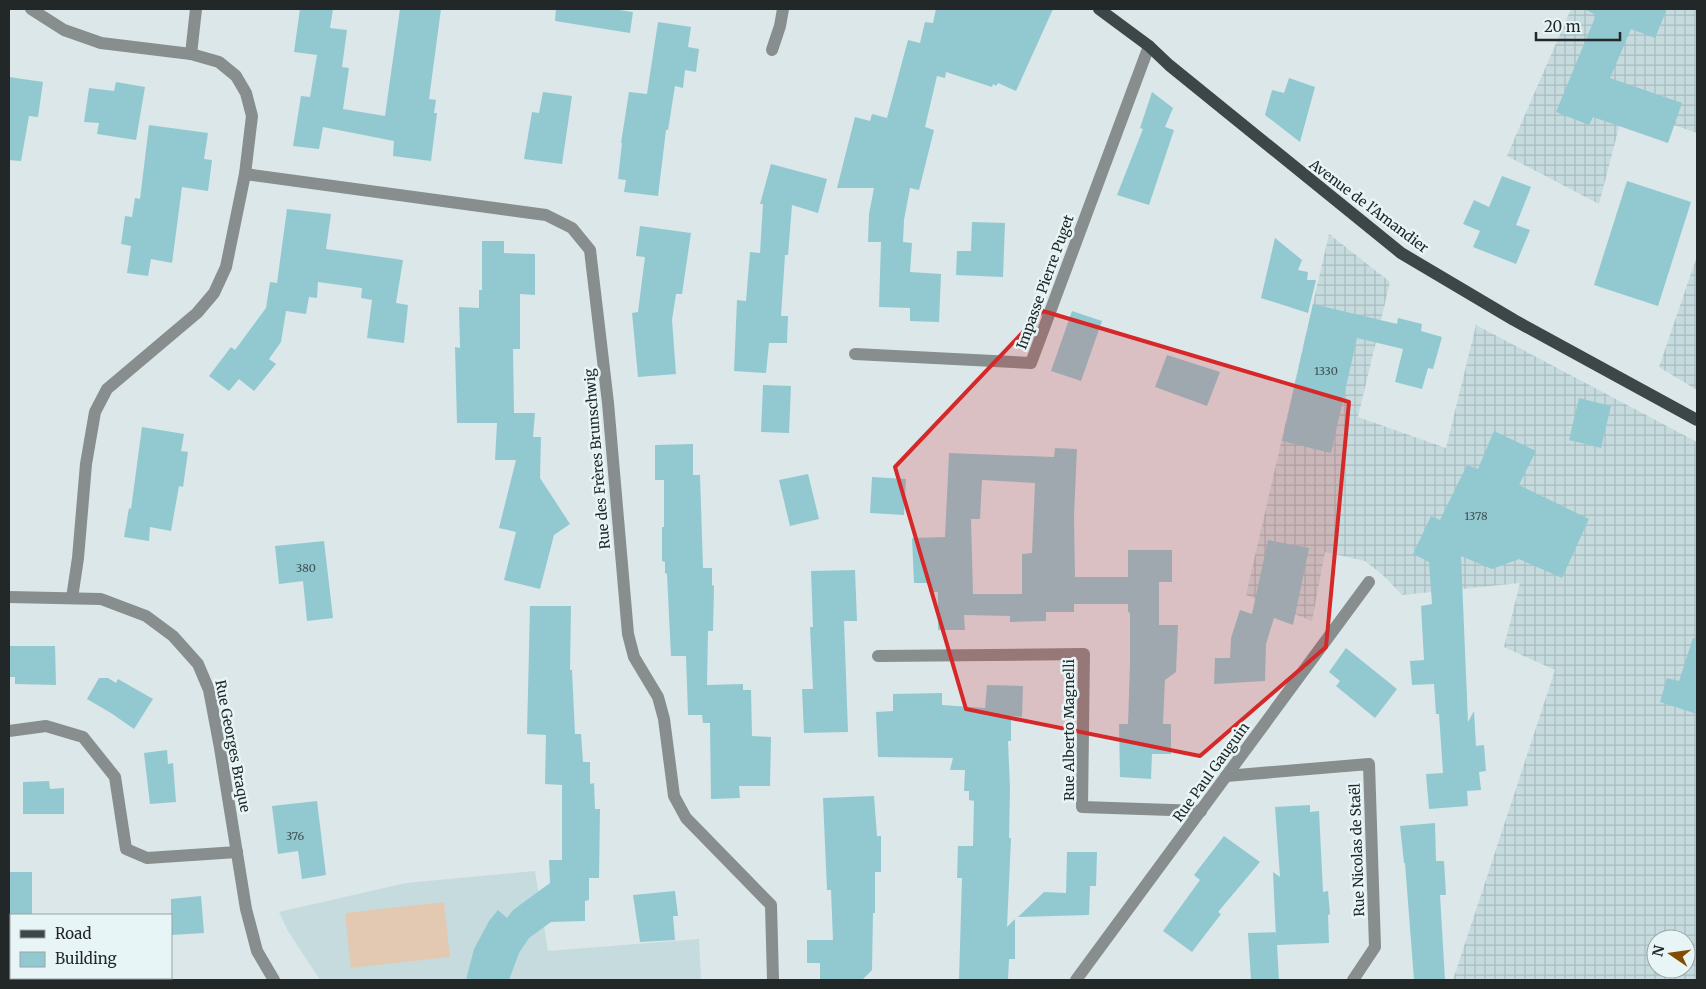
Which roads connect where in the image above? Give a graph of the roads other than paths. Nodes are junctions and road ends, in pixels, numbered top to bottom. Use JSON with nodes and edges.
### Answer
{"nodes":[{"id":1,"x":31,"y":9,"type":"edge"},
{"id":2,"x":196,"y":9,"type":"edge"},
{"id":3,"x":783,"y":9,"type":"edge"},
{"id":4,"x":1099,"y":9,"type":"edge"},
{"id":5,"x":1149,"y":46,"type":"junction"},
{"id":6,"x":772,"y":50,"type":"dead end"},
{"id":7,"x":191,"y":54,"type":"junction"},
{"id":8,"x":245,"y":174,"type":"junction"},
{"id":9,"x":855,"y":354,"type":"dead end"},
{"id":10,"x":1697,"y":420,"type":"edge"},
{"id":11,"x":1369,"y":582,"type":"dead end"},
{"id":12,"x":9,"y":597,"type":"edge"},
{"id":13,"x":72,"y":598,"type":"junction"},
{"id":14,"x":878,"y":656,"type":"dead end"},
{"id":15,"x":9,"y":731,"type":"edge"},
{"id":16,"x":1226,"y":776,"type":"junction"},
{"id":17,"x":1201,"y":811,"type":"junction"},
{"id":18,"x":237,"y":852,"type":"junction"},
{"id":19,"x":274,"y":980,"type":"edge"},
{"id":20,"x":773,"y":980,"type":"edge"},
{"id":21,"x":1076,"y":980,"type":"edge"},
{"id":22,"x":1353,"y":980,"type":"edge"}],
"edges":[{"from":1,"to":7,"type":"street"},
{"from":2,"to":7,"type":"street"},
{"from":3,"to":6,"type":"street"},
{"from":4,"to":5,"type":"main road","name":"Avenue de l'Amandier"},
{"from":5,"to":9,"type":"street","name":"Impasse Pierre Puget"},
{"from":5,"to":10,"type":"main road","name":"Avenue de l'Amandier"},
{"from":7,"to":8,"type":"street"},
{"from":8,"to":13,"type":"street"},
{"from":8,"to":20,"type":"street","name":"Rue des Frères Brunschwig"},
{"from":11,"to":16,"type":"street","name":"Rue Paul Gauguin"},
{"from":12,"to":13,"type":"street","name":"Rue Georges Braque"},
{"from":13,"to":18,"type":"street","name":"Rue Georges Braque"},
{"from":14,"to":17,"type":"street","name":"Rue Alberto Magnelli"},
{"from":15,"to":18,"type":"street"},
{"from":16,"to":17,"type":"street","name":"Rue Paul Gauguin"},
{"from":16,"to":22,"type":"street","name":"Rue Nicolas de Staël"},
{"from":17,"to":21,"type":"street","name":"Rue Paul Gauguin"},
{"from":18,"to":19,"type":"street","name":"Rue Georges Braque"}]}
